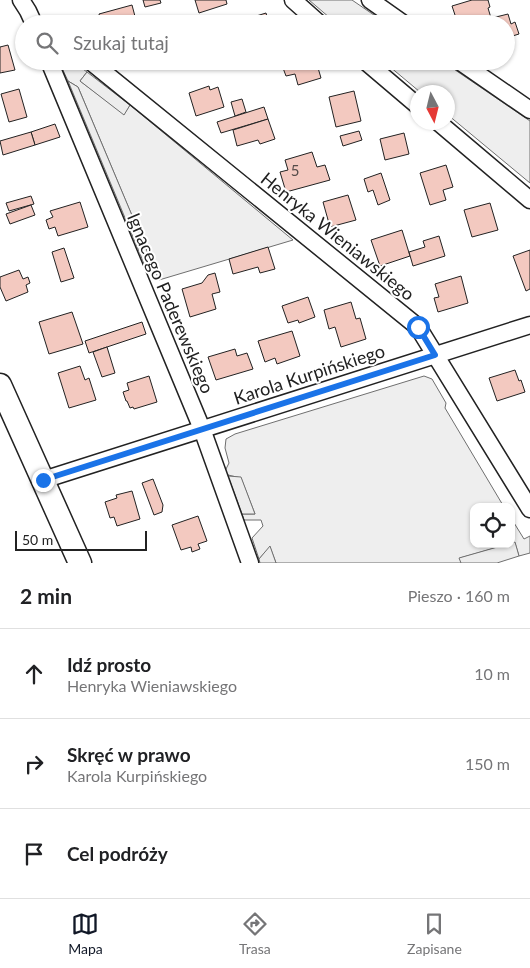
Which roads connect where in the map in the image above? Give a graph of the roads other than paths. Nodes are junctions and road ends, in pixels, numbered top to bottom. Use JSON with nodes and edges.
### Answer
{"nodes":[{"id":1,"x":292,"y":0,"type":"edge"},
{"id":2,"x":370,"y":0,"type":"edge"},
{"id":3,"x":310,"y":15,"type":"edge"},
{"id":4,"x":391,"y":15,"type":"edge"},
{"id":5,"x":53,"y":70,"type":"edge"},
{"id":6,"x":101,"y":70,"type":"edge"},
{"id":7,"x":375,"y":70,"type":"edge"},
{"id":8,"x":472,"y":70,"type":"edge"},
{"id":9,"x":410,"y":99,"type":"edge"},
{"id":10,"x":530,"y":110,"type":"edge"},
{"id":11,"x":447,"y":130,"type":"edge"},
{"id":12,"x":530,"y":200,"type":"edge"},
{"id":13,"x":530,"y":326,"type":"edge"},
{"id":14,"x":435,"y":355,"type":"junction"},
{"id":15,"x":0,"y":385,"type":"edge"},
{"id":16,"x":202,"y":429,"type":"junction"},
{"id":17,"x":43,"y":480,"type":"junction"},
{"id":18,"x":530,"y":509,"type":"edge"},
{"id":19,"x":80,"y":563,"type":"edge"},
{"id":20,"x":250,"y":563,"type":"edge"}],
"edges":[{"from":1,"to":3,"type":"street"},
{"from":2,"to":4,"type":"street"},
{"from":5,"to":16,"type":"street","name":"Ignacego Paderewskiego"},
{"from":6,"to":14,"type":"street","name":"Henryka Wieniawskiego"},
{"from":7,"to":9,"type":"street"},
{"from":8,"to":10,"type":"street"},
{"from":11,"to":12,"type":"street"},
{"from":13,"to":14,"type":"street","name":"Karola Kurpińskiego"},
{"from":14,"to":16,"type":"street","name":"Karola Kurpińskiego"},
{"from":14,"to":18,"type":"street","name":"Henryka Wieniawskiego"},
{"from":15,"to":17,"type":"street"},
{"from":16,"to":17,"type":"street","name":"Karola Kurpińskiego"},
{"from":16,"to":20,"type":"street","name":"Ignacego Paderewskiego"},
{"from":17,"to":19,"type":"street"}]}
